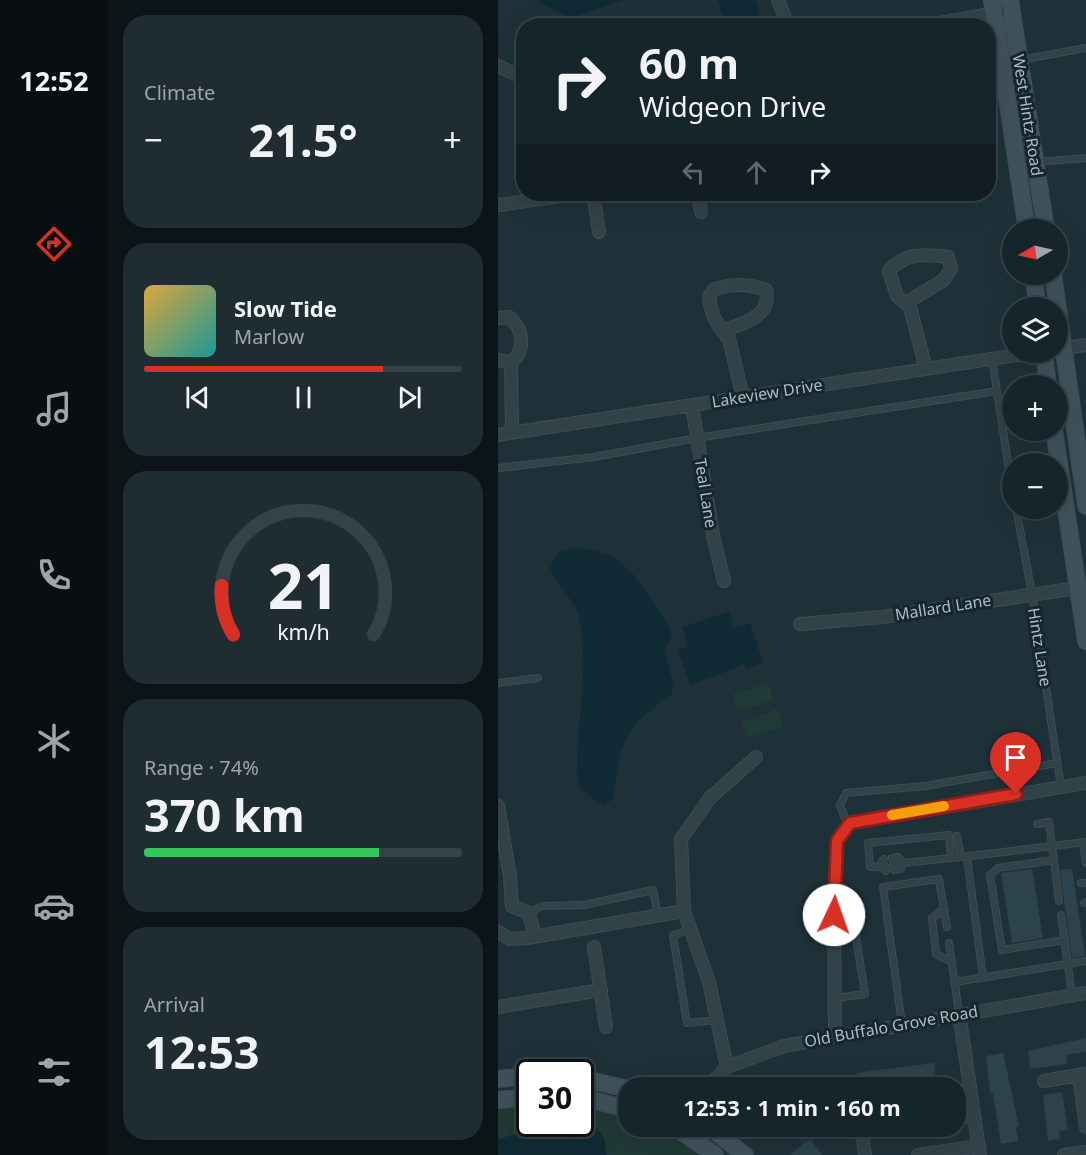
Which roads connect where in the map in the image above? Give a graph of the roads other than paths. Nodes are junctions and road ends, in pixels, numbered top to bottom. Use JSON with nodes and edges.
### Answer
{"nodes":[{"id":1,"x":778,"y":0,"type":"edge"},
{"id":2,"x":1011,"y":7,"type":"edge"},
{"id":3,"x":991,"y":15,"type":"edge"},
{"id":4,"x":785,"y":18,"type":"edge"},
{"id":5,"x":961,"y":18,"type":"edge"},
{"id":6,"x":996,"y":43,"type":"edge"},
{"id":7,"x":1086,"y":48,"type":"edge"},
{"id":8,"x":1019,"y":60,"type":"junction"},
{"id":9,"x":500,"y":70,"type":"edge"},
{"id":10,"x":516,"y":75,"type":"edge"},
{"id":11,"x":1017,"y":159,"type":"junction"},
{"id":12,"x":1086,"y":159,"type":"edge"},
{"id":13,"x":1036,"y":162,"type":"junction"},
{"id":14,"x":527,"y":201,"type":"edge"},
{"id":15,"x":594,"y":201,"type":"edge"},
{"id":16,"x":699,"y":201,"type":"edge"},
{"id":17,"x":500,"y":205,"type":"dead end"},
{"id":18,"x":701,"y":212,"type":"dead end"},
{"id":19,"x":1025,"y":219,"type":"edge"},
{"id":20,"x":1044,"y":219,"type":"edge"},
{"id":21,"x":599,"y":231,"type":"dead end"},
{"id":22,"x":906,"y":303,"type":"junction"},
{"id":23,"x":498,"y":318,"type":"edge"},
{"id":24,"x":723,"y":331,"type":"junction"},
{"id":25,"x":1086,"y":345,"type":"edge"},
{"id":26,"x":1068,"y":348,"type":"edge"},
{"id":27,"x":1002,"y":357,"type":"edge"},
{"id":28,"x":992,"y":359,"type":"junction"},
{"id":29,"x":498,"y":360,"type":"edge"},
{"id":30,"x":511,"y":363,"type":"junction"},
{"id":31,"x":1063,"y":363,"type":"edge"},
{"id":32,"x":926,"y":369,"type":"junction"},
{"id":33,"x":997,"y":391,"type":"junction"},
{"id":34,"x":743,"y":397,"type":"junction"},
{"id":35,"x":692,"y":405,"type":"junction"},
{"id":36,"x":512,"y":432,"type":"junction"},
{"id":37,"x":498,"y":435,"type":"edge"},
{"id":38,"x":697,"y":438,"type":"junction"},
{"id":39,"x":1056,"y":441,"type":"edge"},
{"id":40,"x":1006,"y":453,"type":"edge"},
{"id":41,"x":498,"y":468,"type":"edge"},
{"id":42,"x":1086,"y":506,"type":"edge"},
{"id":43,"x":1018,"y":519,"type":"edge"},
{"id":44,"x":724,"y":581,"type":"dead end"},
{"id":45,"x":1082,"y":588,"type":"edge"},
{"id":46,"x":1032,"y":594,"type":"junction"},
{"id":47,"x":800,"y":624,"type":"dead end"},
{"id":48,"x":1086,"y":641,"type":"edge"},
{"id":49,"x":538,"y":678,"type":"dead end"},
{"id":50,"x":498,"y":683,"type":"edge"},
{"id":51,"x":756,"y":757,"type":"dead end"},
{"id":52,"x":1057,"y":763,"type":"junction"},
{"id":53,"x":1086,"y":783,"type":"edge"},
{"id":54,"x":1061,"y":787,"type":"junction"},
{"id":55,"x":498,"y":806,"type":"edge"},
{"id":56,"x":1037,"y":824,"type":"dead end"},
{"id":57,"x":849,"y":827,"type":"junction"},
{"id":58,"x":949,"y":835,"type":"junction"},
{"id":59,"x":1084,"y":842,"type":"edge"},
{"id":60,"x":1053,"y":847,"type":"junction"},
{"id":61,"x":964,"y":857,"type":"junction"},
{"id":62,"x":951,"y":858,"type":"junction"},
{"id":63,"x":1054,"y":860,"type":"junction"},
{"id":64,"x":902,"y":863,"type":"junction"},
{"id":65,"x":1086,"y":863,"type":"edge"},
{"id":66,"x":883,"y":866,"type":"dead end"},
{"id":67,"x":836,"y":882,"type":"junction"},
{"id":68,"x":1059,"y":902,"type":"dead end"},
{"id":69,"x":944,"y":909,"type":"junction"},
{"id":70,"x":684,"y":910,"type":"junction"},
{"id":71,"x":529,"y":913,"type":"junction"},
{"id":72,"x":658,"y":915,"type":"junction"},
{"id":73,"x":1061,"y":915,"type":"dead end"},
{"id":74,"x":1071,"y":924,"type":"dead end"},
{"id":75,"x":1063,"y":925,"type":"junction"},
{"id":76,"x":946,"y":927,"type":"dead end"},
{"id":77,"x":691,"y":930,"type":"junction"},
{"id":78,"x":498,"y":932,"type":"edge"},
{"id":79,"x":535,"y":937,"type":"junction"},
{"id":80,"x":1065,"y":942,"type":"junction"},
{"id":81,"x":1074,"y":942,"type":"dead end"},
{"id":82,"x":949,"y":943,"type":"dead end"},
{"id":83,"x":594,"y":947,"type":"dead end"},
{"id":84,"x":1086,"y":961,"type":"edge"},
{"id":85,"x":952,"y":962,"type":"junction"},
{"id":86,"x":1068,"y":965,"type":"junction"},
{"id":87,"x":983,"y":977,"type":"junction"},
{"id":88,"x":955,"y":982,"type":"junction"},
{"id":89,"x":601,"y":990,"type":"junction"},
{"id":90,"x":1086,"y":993,"type":"edge"},
{"id":91,"x":1072,"y":995,"type":"junction"},
{"id":92,"x":835,"y":998,"type":"junction"},
{"id":93,"x":498,"y":1007,"type":"edge"},
{"id":94,"x":959,"y":1013,"type":"junction"},
{"id":95,"x":717,"y":1020,"type":"junction"},
{"id":96,"x":902,"y":1024,"type":"junction"},
{"id":97,"x":606,"y":1027,"type":"dead end"},
{"id":98,"x":835,"y":1036,"type":"junction"},
{"id":99,"x":727,"y":1068,"type":"junction"},
{"id":100,"x":1083,"y":1075,"type":"edge"},
{"id":101,"x":516,"y":1077,"type":"edge"},
{"id":102,"x":718,"y":1077,"type":"edge"},
{"id":103,"x":498,"y":1079,"type":"edge"},
{"id":104,"x":594,"y":1081,"type":"edge"},
{"id":105,"x":1044,"y":1081,"type":"dead end"},
{"id":106,"x":618,"y":1087,"type":"edge"},
{"id":107,"x":516,"y":1098,"type":"edge"},
{"id":108,"x":498,"y":1100,"type":"edge"},
{"id":109,"x":594,"y":1100,"type":"edge"},
{"id":110,"x":618,"y":1106,"type":"edge"},
{"id":111,"x":974,"y":1116,"type":"junction"},
{"id":112,"x":966,"y":1117,"type":"edge"},
{"id":113,"x":1086,"y":1127,"type":"edge"},
{"id":114,"x":690,"y":1137,"type":"edge"},
{"id":115,"x":722,"y":1137,"type":"edge"},
{"id":116,"x":863,"y":1137,"type":"edge"},
{"id":117,"x":980,"y":1151,"type":"edge"},
{"id":118,"x":1086,"y":1152,"type":"edge"},
{"id":119,"x":715,"y":1155,"type":"edge"},
{"id":120,"x":745,"y":1155,"type":"edge"},
{"id":121,"x":866,"y":1155,"type":"edge"},
{"id":122,"x":918,"y":1155,"type":"edge"},
{"id":123,"x":1064,"y":1155,"type":"edge"}],
"edges":[{"from":1,"to":4,"type":"street"},
{"from":2,"to":3,"type":"street"},
{"from":2,"to":8,"type":"main road","name":"West Hintz Road"},
{"from":3,"to":5,"type":"street"},
{"from":6,"to":11,"type":"main road","name":"West Hintz Road"},
{"from":7,"to":8,"type":"lane"},
{"from":8,"to":13,"type":"main road","name":"West Hintz Road"},
{"from":9,"to":10,"type":"street"},
{"from":11,"to":13,"type":"lane"},
{"from":11,"to":19,"type":"main road","name":"West Hintz Road"},
{"from":12,"to":13,"type":"lane"},
{"from":13,"to":20,"type":"main road","name":"West Hintz Road"},
{"from":14,"to":17,"type":"street"},
{"from":15,"to":21,"type":"street"},
{"from":16,"to":18,"type":"street"},
{"from":22,"to":22,"type":"street"},
{"from":22,"to":32,"type":"street"},
{"from":23,"to":30,"type":"street"},
{"from":24,"to":24,"type":"street"},
{"from":24,"to":34,"type":"street"},
{"from":25,"to":26,"type":"street"},
{"from":27,"to":28,"type":"street","name":"Lakeview Drive"},
{"from":28,"to":32,"type":"street","name":"Lakeview Drive"},
{"from":28,"to":33,"type":"lane"},
{"from":29,"to":30,"type":"street"},
{"from":30,"to":36,"type":"street"},
{"from":31,"to":42,"type":"main road"},
{"from":32,"to":34,"type":"street","name":"Lakeview Drive"},
{"from":33,"to":38,"type":"lane"},
{"from":33,"to":40,"type":"lane"},
{"from":34,"to":35,"type":"street","name":"Lakeview Drive"},
{"from":35,"to":36,"type":"street","name":"Lakeview Drive"},
{"from":35,"to":38,"type":"street","name":"Teal Lane"},
{"from":36,"to":37,"type":"street","name":"Lakeview Drive"},
{"from":38,"to":41,"type":"lane"},
{"from":38,"to":44,"type":"street","name":"Teal Lane"},
{"from":39,"to":45,"type":"main road"},
{"from":43,"to":46,"type":"lane","name":"Hintz Lane"},
{"from":45,"to":46,"type":"street","name":"Mallard Lane"},
{"from":45,"to":48,"type":"main road"},
{"from":46,"to":47,"type":"street","name":"Mallard Lane"},
{"from":46,"to":52,"type":"lane","name":"Hintz Lane"},
{"from":49,"to":50,"type":"lane"},
{"from":51,"to":70,"type":"street"},
{"from":52,"to":54,"type":"lane","name":"Hintz Lane"},
{"from":52,"to":57,"type":"lane"},
{"from":53,"to":54,"type":"street"},
{"from":54,"to":57,"type":"street"},
{"from":55,"to":71,"type":"street"},
{"from":56,"to":60,"type":"lane"},
{"from":57,"to":67,"type":"street"},
{"from":58,"to":61,"type":"lane"},
{"from":58,"to":62,"type":"lane"},
{"from":58,"to":66,"type":"lane"},
{"from":59,"to":60,"type":"lane"},
{"from":59,"to":65,"type":"lane"},
{"from":60,"to":61,"type":"lane"},
{"from":60,"to":63,"type":"lane"},
{"from":61,"to":62,"type":"lane"},
{"from":61,"to":87,"type":"lane"},
{"from":62,"to":64,"type":"lane"},
{"from":63,"to":68,"type":"lane"},
{"from":63,"to":80,"type":"lane"},
{"from":64,"to":64,"type":"lane"},
{"from":67,"to":92,"type":"street"},
{"from":67,"to":92,"type":"lane"},
{"from":69,"to":76,"type":"lane"},
{"from":69,"to":85,"type":"lane"},
{"from":69,"to":96,"type":"lane"},
{"from":70,"to":72,"type":"street"},
{"from":70,"to":77,"type":"street"},
{"from":71,"to":72,"type":"lane"},
{"from":71,"to":79,"type":"street"},
{"from":72,"to":79,"type":"street"},
{"from":73,"to":75,"type":"lane"},
{"from":74,"to":75,"type":"lane"},
{"from":75,"to":80,"type":"lane"},
{"from":77,"to":95,"type":"street"},
{"from":77,"to":95,"type":"lane"},
{"from":78,"to":79,"type":"street"},
{"from":80,"to":81,"type":"lane"},
{"from":80,"to":86,"type":"lane"},
{"from":82,"to":85,"type":"lane"},
{"from":83,"to":89,"type":"street"},
{"from":84,"to":86,"type":"lane"},
{"from":85,"to":88,"type":"lane"},
{"from":86,"to":87,"type":"lane"},
{"from":86,"to":91,"type":"lane"},
{"from":87,"to":88,"type":"lane"},
{"from":88,"to":94,"type":"lane"},
{"from":89,"to":93,"type":"street"},
{"from":89,"to":97,"type":"street"},
{"from":90,"to":91,"type":"street","name":"Old Buffalo Grove Road"},
{"from":91,"to":94,"type":"street","name":"Old Buffalo Grove Road"},
{"from":92,"to":98,"type":"street"},
{"from":94,"to":96,"type":"street","name":"Old Buffalo Grove Road"},
{"from":94,"to":111,"type":"street"},
{"from":95,"to":99,"type":"street"},
{"from":96,"to":98,"type":"street","name":"Old Buffalo Grove Road"},
{"from":98,"to":99,"type":"street","name":"Old Buffalo Grove Road"},
{"from":99,"to":102,"type":"street","name":"Old Buffalo Grove Road"},
{"from":100,"to":105,"type":"street"},
{"from":100,"to":113,"type":"street"},
{"from":101,"to":103,"type":"main road"},
{"from":104,"to":106,"type":"main road"},
{"from":107,"to":108,"type":"main road"},
{"from":109,"to":110,"type":"main road"},
{"from":111,"to":112,"type":"street"},
{"from":111,"to":117,"type":"street"},
{"from":114,"to":119,"type":"main road"},
{"from":115,"to":120,"type":"main road"},
{"from":116,"to":121,"type":"street"},
{"from":117,"to":122,"type":"street"},
{"from":118,"to":123,"type":"street"}]}
